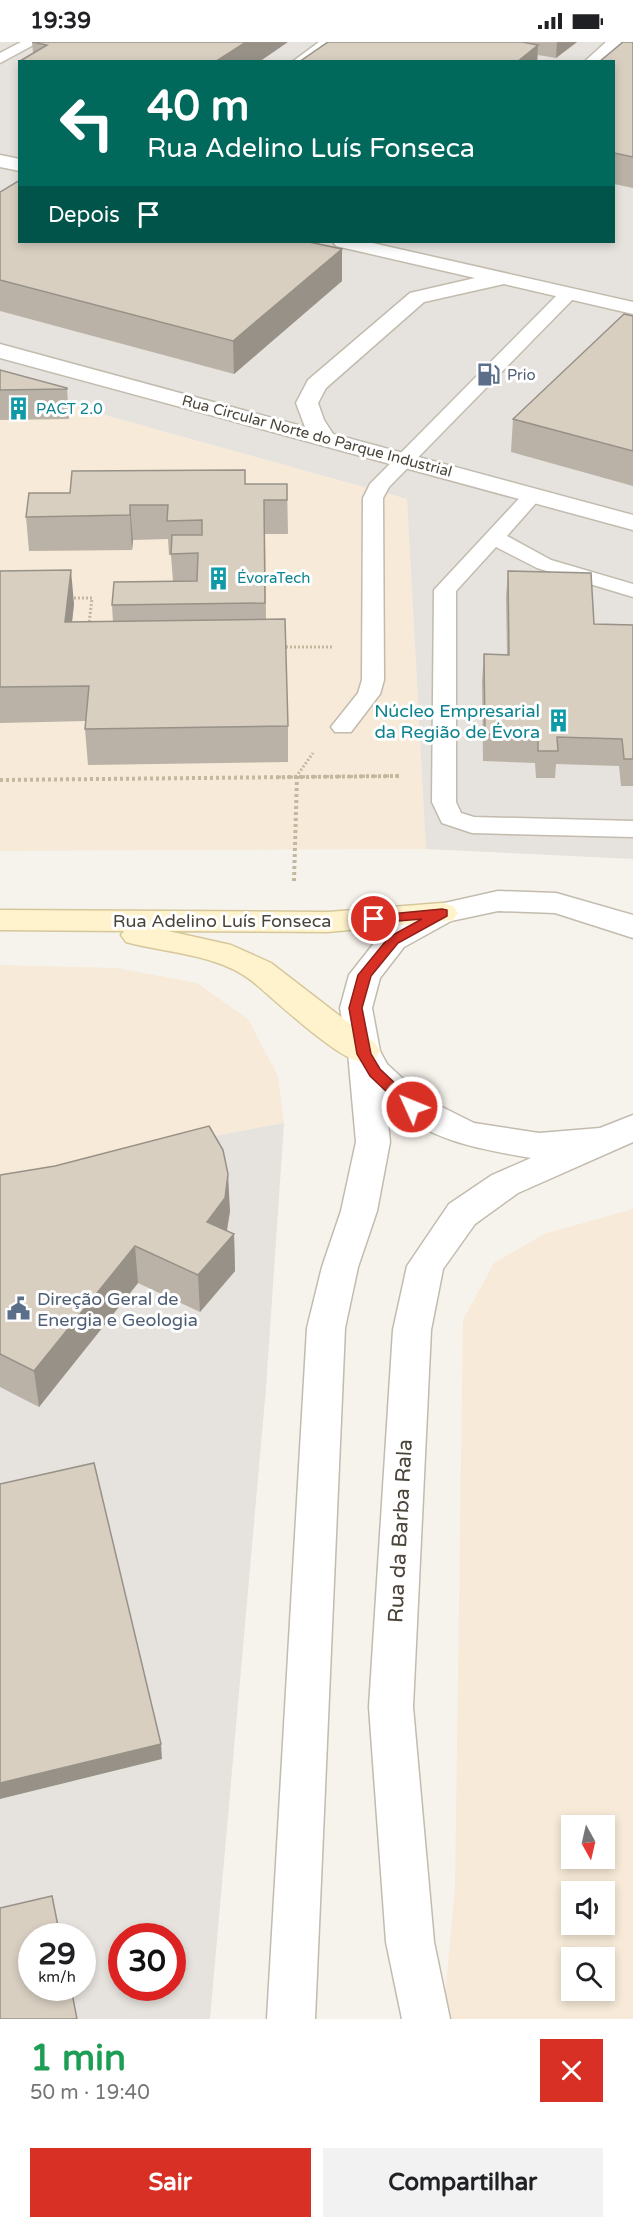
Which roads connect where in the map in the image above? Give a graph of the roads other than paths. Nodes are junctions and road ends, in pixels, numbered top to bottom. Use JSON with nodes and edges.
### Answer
{"nodes":[{"id":1,"x":32,"y":42,"type":"edge"},
{"id":2,"x":328,"y":42,"type":"edge"},
{"id":3,"x":615,"y":42,"type":"edge"},
{"id":4,"x":0,"y":59,"type":"edge"},
{"id":5,"x":302,"y":60,"type":"edge"},
{"id":6,"x":593,"y":60,"type":"edge"},
{"id":7,"x":0,"y":161,"type":"edge"},
{"id":8,"x":18,"y":165,"type":"edge"},
{"id":9,"x":356,"y":243,"type":"edge"},
{"id":10,"x":504,"y":278,"type":"junction"},
{"id":11,"x":569,"y":293,"type":"junction"},
{"id":12,"x":633,"y":308,"type":"edge"},
{"id":13,"x":0,"y":351,"type":"edge"},
{"id":14,"x":324,"y":438,"type":"junction"},
{"id":15,"x":405,"y":460,"type":"junction"},
{"id":16,"x":533,"y":495,"type":"junction"},
{"id":17,"x":633,"y":522,"type":"edge"},
{"id":18,"x":494,"y":537,"type":"junction"},
{"id":19,"x":633,"y":591,"type":"edge"},
{"id":20,"x":343,"y":728,"type":"road end"},
{"id":21,"x":633,"y":829,"type":"edge"},
{"id":22,"x":442,"y":913,"type":"junction"},
{"id":23,"x":0,"y":920,"type":"edge"},
{"id":24,"x":74,"y":921,"type":"junction"},
{"id":25,"x":631,"y":925,"type":"edge"},
{"id":26,"x":364,"y":1052,"type":"junction"},
{"id":27,"x":618,"y":1134,"type":"edge"},
{"id":28,"x":291,"y":2019,"type":"edge"},
{"id":29,"x":426,"y":2019,"type":"edge"}],
"edges":[{"from":1,"to":4,"type":"lane"},
{"from":2,"to":5,"type":"lane"},
{"from":3,"to":6,"type":"lane"},
{"from":7,"to":8,"type":"street"},
{"from":9,"to":10,"type":"street"},
{"from":10,"to":11,"type":"street"},
{"from":10,"to":14,"type":"street"},
{"from":11,"to":12,"type":"street"},
{"from":11,"to":15,"type":"lane"},
{"from":13,"to":14,"type":"street","name":"Rua Circular Norte do Parque Industrial"},
{"from":14,"to":15,"type":"street","name":"Rua Circular Norte do Parque Industrial"},
{"from":15,"to":16,"type":"street","name":"Rua Circular Norte do Parque Industrial"},
{"from":15,"to":20,"type":"lane"},
{"from":16,"to":17,"type":"street","name":"Rua Circular Norte do Parque Industrial"},
{"from":16,"to":18,"type":"lane"},
{"from":18,"to":19,"type":"lane"},
{"from":18,"to":21,"type":"lane"},
{"from":22,"to":24,"type":"street","name":"Rua Adelino Luís Fonseca"},
{"from":22,"to":25,"type":"street"},
{"from":22,"to":26,"type":"street"},
{"from":23,"to":24,"type":"street","name":"Rua Adelino Luís Fonseca"},
{"from":24,"to":26,"type":"street","name":"Rua Adelino Luís Fonseca"},
{"from":26,"to":27,"type":"street"},
{"from":26,"to":28,"type":"street"},
{"from":27,"to":29,"type":"street","name":"Rua da Barba Rala"}]}
